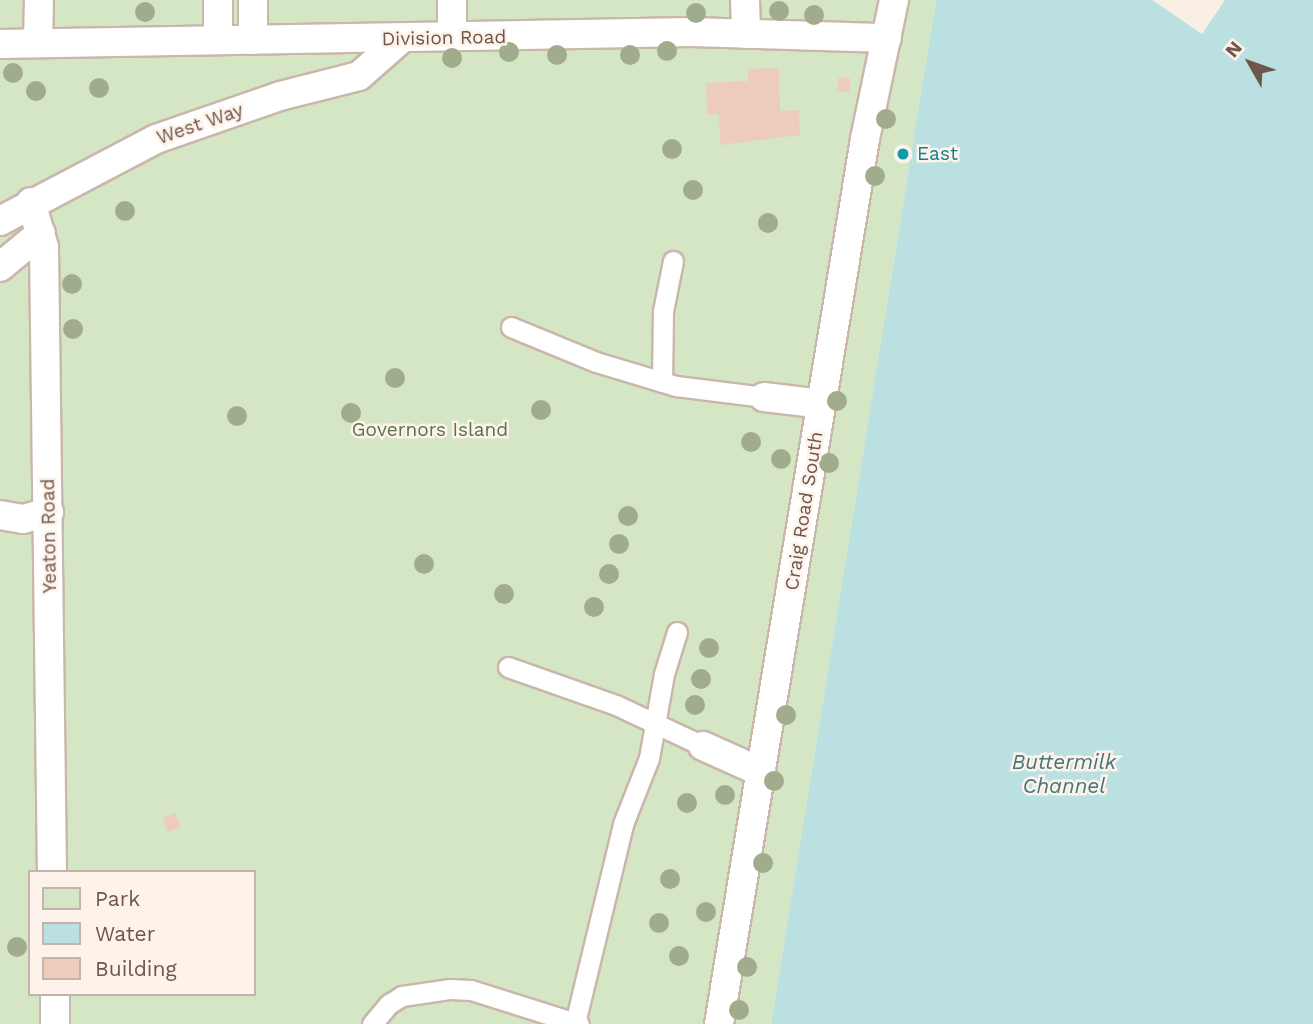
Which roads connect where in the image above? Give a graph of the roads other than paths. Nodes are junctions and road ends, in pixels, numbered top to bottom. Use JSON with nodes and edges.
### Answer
{"nodes":[{"id":1,"x":39,"y":0,"type":"edge"},
{"id":2,"x":218,"y":0,"type":"edge"},
{"id":3,"x":253,"y":0,"type":"edge"},
{"id":4,"x":452,"y":0,"type":"edge"},
{"id":5,"x":745,"y":0,"type":"edge"},
{"id":6,"x":894,"y":0,"type":"edge"},
{"id":7,"x":746,"y":34,"type":"junction"},
{"id":8,"x":452,"y":38,"type":"junction"},
{"id":9,"x":887,"y":38,"type":"junction"},
{"id":10,"x":401,"y":39,"type":"junction"},
{"id":11,"x":218,"y":40,"type":"junction"},
{"id":12,"x":253,"y":40,"type":"junction"},
{"id":13,"x":38,"y":43,"type":"junction"},
{"id":14,"x":0,"y":44,"type":"edge"},
{"id":15,"x":31,"y":202,"type":"junction"},
{"id":16,"x":0,"y":221,"type":"edge"},
{"id":17,"x":41,"y":233,"type":"junction"},
{"id":18,"x":673,"y":261,"type":"dead end"},
{"id":19,"x":0,"y":267,"type":"edge"},
{"id":20,"x":511,"y":327,"type":"dead end"},
{"id":21,"x":662,"y":382,"type":"junction"},
{"id":22,"x":764,"y":397,"type":"joint"},
{"id":23,"x":822,"y":404,"type":"junction"},
{"id":24,"x":49,"y":512,"type":"junction"},
{"id":25,"x":0,"y":516,"type":"edge"},
{"id":26,"x":677,"y":632,"type":"dead end"},
{"id":27,"x":508,"y":667,"type":"dead end"},
{"id":28,"x":656,"y":724,"type":"junction"},
{"id":29,"x":703,"y":746,"type":"joint"},
{"id":30,"x":761,"y":772,"type":"junction"},
{"id":31,"x":52,"y":870,"type":"edge"},
{"id":32,"x":55,"y":996,"type":"edge"},
{"id":33,"x":577,"y":1023,"type":"edge"},
{"id":34,"x":55,"y":1024,"type":"edge"},
{"id":35,"x":372,"y":1024,"type":"edge"},
{"id":36,"x":719,"y":1024,"type":"edge"}],
"edges":[{"from":1,"to":13,"type":"street"},
{"from":2,"to":11,"type":"street"},
{"from":3,"to":12,"type":"street"},
{"from":4,"to":8,"type":"street"},
{"from":5,"to":7,"type":"street"},
{"from":6,"to":9,"type":"street","name":"Craig Road South"},
{"from":7,"to":8,"type":"street","name":"Division Road"},
{"from":7,"to":9,"type":"street","name":"Division Road"},
{"from":8,"to":10,"type":"street","name":"Division Road"},
{"from":9,"to":23,"type":"street","name":"Craig Road South"},
{"from":10,"to":12,"type":"street","name":"Division Road"},
{"from":10,"to":15,"type":"street","name":"West Way"},
{"from":11,"to":12,"type":"street","name":"Division Road"},
{"from":11,"to":13,"type":"street","name":"Division Road"},
{"from":13,"to":14,"type":"street","name":"Division Road"},
{"from":15,"to":16,"type":"street","name":"West Way"},
{"from":15,"to":17,"type":"street","name":"Yeaton Road"},
{"from":17,"to":19,"type":"street"},
{"from":17,"to":24,"type":"street","name":"Yeaton Road"},
{"from":18,"to":21,"type":"lane"},
{"from":20,"to":21,"type":"lane"},
{"from":21,"to":22,"type":"lane"},
{"from":22,"to":23,"type":"street"},
{"from":23,"to":30,"type":"street","name":"Craig Road South"},
{"from":24,"to":25,"type":"street"},
{"from":24,"to":31,"type":"street","name":"Yeaton Road"},
{"from":26,"to":28,"type":"lane"},
{"from":27,"to":28,"type":"lane"},
{"from":28,"to":29,"type":"lane"},
{"from":28,"to":33,"type":"lane"},
{"from":29,"to":30,"type":"street"},
{"from":30,"to":36,"type":"street","name":"Craig Road South"},
{"from":32,"to":34,"type":"street"},
{"from":33,"to":35,"type":"lane"}]}
